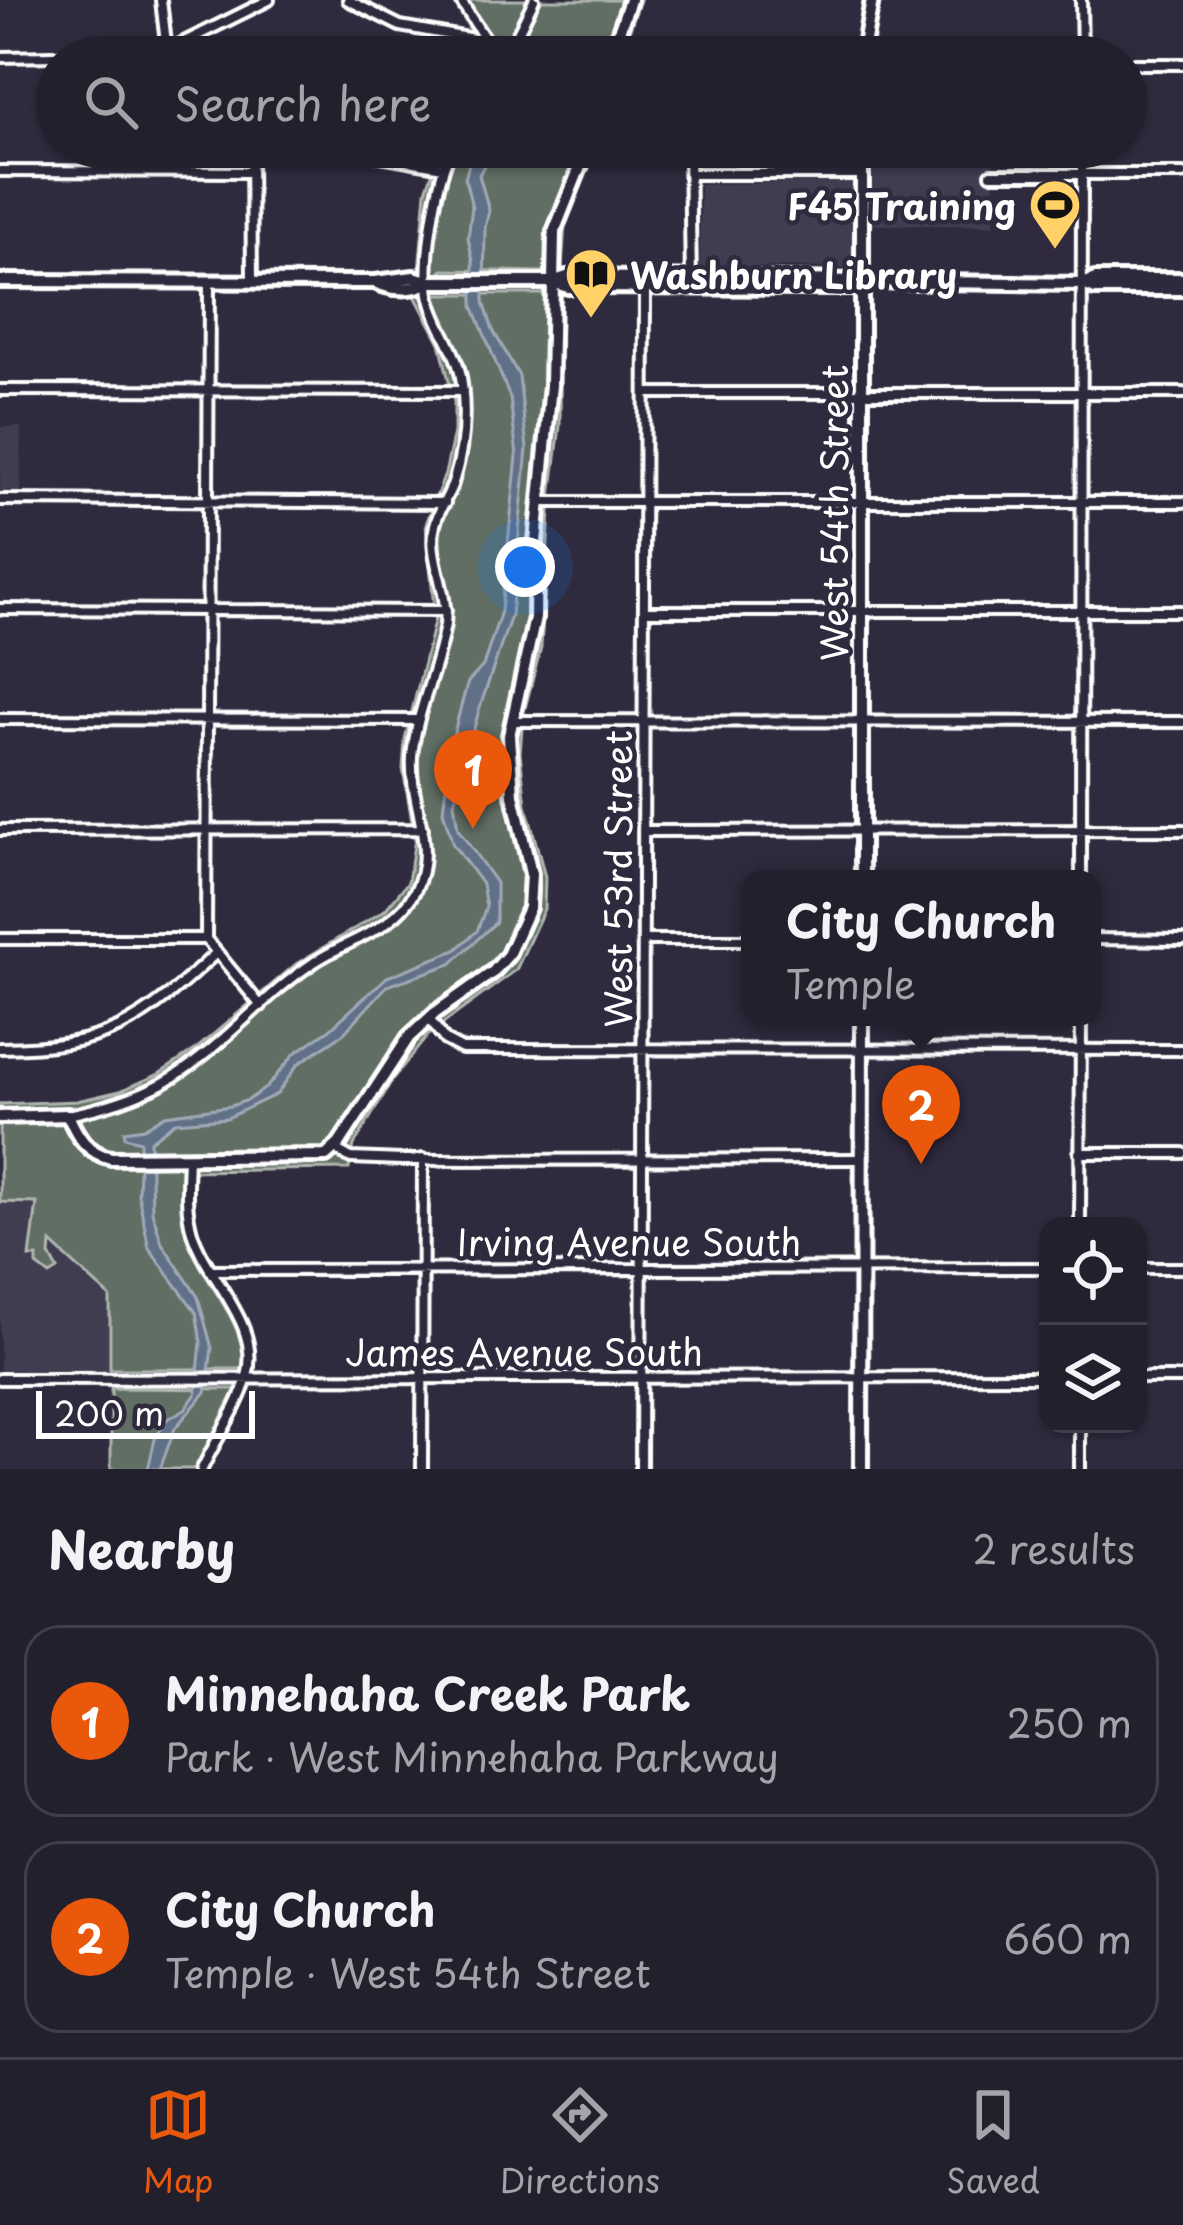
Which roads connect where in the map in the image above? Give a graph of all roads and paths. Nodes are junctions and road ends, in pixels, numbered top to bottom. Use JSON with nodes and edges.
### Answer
{"nodes":[{"id":1,"x":161,"y":0,"type":"edge"},
{"id":2,"x":269,"y":0,"type":"edge"},
{"id":3,"x":348,"y":0,"type":"edge"},
{"id":4,"x":460,"y":0,"type":"edge"},
{"id":5,"x":534,"y":0,"type":"edge"},
{"id":6,"x":630,"y":0,"type":"edge"},
{"id":7,"x":872,"y":0,"type":"edge"},
{"id":8,"x":1081,"y":0,"type":"edge"},
{"id":9,"x":165,"y":36,"type":"edge"},
{"id":10,"x":201,"y":36,"type":"edge"},
{"id":11,"x":457,"y":36,"type":"edge"},
{"id":12,"x":482,"y":36,"type":"edge"},
{"id":13,"x":517,"y":36,"type":"edge"},
{"id":14,"x":618,"y":36,"type":"edge"},
{"id":15,"x":866,"y":36,"type":"edge"},
{"id":16,"x":1082,"y":36,"type":"edge"},
{"id":17,"x":36,"y":56,"type":"edge"},
{"id":18,"x":0,"y":57,"type":"edge"},
{"id":19,"x":1147,"y":64,"type":"edge"},
{"id":20,"x":1183,"y":64,"type":"edge"},
{"id":21,"x":251,"y":168,"type":"edge"},
{"id":22,"x":442,"y":168,"type":"edge"},
{"id":23,"x":579,"y":168,"type":"edge"},
{"id":24,"x":690,"y":168,"type":"edge"},
{"id":25,"x":863,"y":168,"type":"edge"},
{"id":26,"x":1082,"y":168,"type":"edge"},
{"id":27,"x":0,"y":171,"type":"edge"},
{"id":28,"x":251,"y":172,"type":"junction"},
{"id":29,"x":690,"y":174,"type":"junction"},
{"id":30,"x":863,"y":174,"type":"junction"},
{"id":31,"x":991,"y":174,"type":"dead end"},
{"id":32,"x":1082,"y":174,"type":"junction"},
{"id":33,"x":1183,"y":174,"type":"edge"},
{"id":34,"x":1183,"y":279,"type":"edge"},
{"id":35,"x":0,"y":281,"type":"edge"},
{"id":36,"x":209,"y":281,"type":"junction"},
{"id":37,"x":252,"y":281,"type":"junction"},
{"id":38,"x":429,"y":282,"type":"junction"},
{"id":39,"x":552,"y":282,"type":"junction"},
{"id":40,"x":864,"y":283,"type":"junction"},
{"id":41,"x":691,"y":284,"type":"junction"},
{"id":42,"x":1083,"y":284,"type":"junction"},
{"id":43,"x":645,"y":288,"type":"junction"},
{"id":44,"x":1183,"y":289,"type":"edge"},
{"id":45,"x":0,"y":390,"type":"edge"},
{"id":46,"x":209,"y":391,"type":"junction"},
{"id":47,"x":463,"y":391,"type":"junction"},
{"id":48,"x":645,"y":393,"type":"junction"},
{"id":49,"x":864,"y":393,"type":"junction"},
{"id":50,"x":1083,"y":393,"type":"junction"},
{"id":51,"x":1183,"y":393,"type":"edge"},
{"id":52,"x":447,"y":498,"type":"junction"},
{"id":53,"x":0,"y":500,"type":"edge"},
{"id":54,"x":208,"y":500,"type":"junction"},
{"id":55,"x":541,"y":502,"type":"junction"},
{"id":56,"x":645,"y":502,"type":"junction"},
{"id":57,"x":863,"y":502,"type":"junction"},
{"id":58,"x":1082,"y":502,"type":"junction"},
{"id":59,"x":1183,"y":502,"type":"edge"},
{"id":60,"x":0,"y":609,"type":"edge"},
{"id":61,"x":208,"y":610,"type":"junction"},
{"id":62,"x":1082,"y":610,"type":"junction"},
{"id":63,"x":446,"y":611,"type":"junction"},
{"id":64,"x":644,"y":611,"type":"junction"},
{"id":65,"x":1183,"y":611,"type":"edge"},
{"id":66,"x":863,"y":613,"type":"junction"},
{"id":67,"x":0,"y":719,"type":"edge"},
{"id":68,"x":207,"y":719,"type":"junction"},
{"id":69,"x":419,"y":720,"type":"junction"},
{"id":70,"x":511,"y":721,"type":"junction"},
{"id":71,"x":644,"y":722,"type":"junction"},
{"id":72,"x":1183,"y":722,"type":"edge"},
{"id":73,"x":863,"y":723,"type":"junction"},
{"id":74,"x":1082,"y":723,"type":"junction"},
{"id":75,"x":207,"y":829,"type":"junction"},
{"id":76,"x":0,"y":830,"type":"edge"},
{"id":77,"x":423,"y":830,"type":"junction"},
{"id":78,"x":643,"y":830,"type":"junction"},
{"id":79,"x":1183,"y":830,"type":"edge"},
{"id":80,"x":1081,"y":831,"type":"junction"},
{"id":81,"x":862,"y":832,"type":"junction"},
{"id":82,"x":862,"y":870,"type":"edge"},
{"id":83,"x":1081,"y":870,"type":"edge"},
{"id":84,"x":0,"y":939,"type":"edge"},
{"id":85,"x":206,"y":939,"type":"junction"},
{"id":86,"x":1101,"y":939,"type":"edge"},
{"id":87,"x":643,"y":940,"type":"junction"},
{"id":88,"x":741,"y":940,"type":"edge"},
{"id":89,"x":1183,"y":940,"type":"edge"},
{"id":90,"x":215,"y":954,"type":"junction"},
{"id":91,"x":261,"y":1006,"type":"junction"},
{"id":92,"x":429,"y":1019,"type":"junction"},
{"id":93,"x":862,"y":1026,"type":"edge"},
{"id":94,"x":1081,"y":1026,"type":"edge"},
{"id":95,"x":0,"y":1048,"type":"edge"},
{"id":96,"x":643,"y":1049,"type":"junction"},
{"id":97,"x":1081,"y":1049,"type":"junction"},
{"id":98,"x":862,"y":1051,"type":"junction"},
{"id":99,"x":1183,"y":1051,"type":"edge"},
{"id":100,"x":68,"y":1114,"type":"junction"},
{"id":101,"x":0,"y":1117,"type":"edge"},
{"id":102,"x":335,"y":1149,"type":"junction"},
{"id":103,"x":1183,"y":1153,"type":"edge"},
{"id":104,"x":1079,"y":1154,"type":"junction"},
{"id":105,"x":188,"y":1158,"type":"junction"},
{"id":106,"x":423,"y":1159,"type":"junction"},
{"id":107,"x":643,"y":1159,"type":"junction"},
{"id":108,"x":862,"y":1159,"type":"junction"},
{"id":109,"x":1080,"y":1217,"type":"edge"},
{"id":110,"x":423,"y":1268,"type":"junction"},
{"id":111,"x":642,"y":1268,"type":"junction"},
{"id":112,"x":1039,"y":1268,"type":"edge"},
{"id":113,"x":1147,"y":1268,"type":"edge"},
{"id":114,"x":1183,"y":1268,"type":"edge"},
{"id":115,"x":862,"y":1269,"type":"junction"},
{"id":116,"x":210,"y":1270,"type":"junction"},
{"id":117,"x":861,"y":1376,"type":"junction"},
{"id":118,"x":642,"y":1377,"type":"junction"},
{"id":119,"x":1039,"y":1377,"type":"edge"},
{"id":120,"x":423,"y":1378,"type":"junction"},
{"id":121,"x":1147,"y":1378,"type":"edge"},
{"id":122,"x":1183,"y":1378,"type":"edge"},
{"id":123,"x":0,"y":1379,"type":"edge"},
{"id":124,"x":247,"y":1379,"type":"junction"},
{"id":125,"x":1080,"y":1433,"type":"edge"},
{"id":126,"x":202,"y":1469,"type":"edge"},
{"id":127,"x":422,"y":1469,"type":"edge"},
{"id":128,"x":640,"y":1469,"type":"edge"},
{"id":129,"x":860,"y":1469,"type":"edge"},
{"id":130,"x":1080,"y":1469,"type":"edge"}],
"edges":[{"from":1,"to":9,"type":"street"},
{"from":2,"to":10,"type":"street"},
{"from":3,"to":11,"type":"street"},
{"from":4,"to":12,"type":"street"},
{"from":5,"to":13,"type":"street"},
{"from":6,"to":14,"type":"street"},
{"from":7,"to":15,"type":"street"},
{"from":8,"to":16,"type":"street"},
{"from":17,"to":18,"type":"street"},
{"from":19,"to":20,"type":"street"},
{"from":21,"to":28,"type":"street"},
{"from":22,"to":38,"type":"street"},
{"from":23,"to":39,"type":"street"},
{"from":24,"to":29,"type":"street"},
{"from":25,"to":30,"type":"street","name":"West 54th Street"},
{"from":26,"to":32,"type":"street"},
{"from":27,"to":28,"type":"street"},
{"from":28,"to":37,"type":"street"},
{"from":29,"to":30,"type":"street"},
{"from":29,"to":41,"type":"street"},
{"from":30,"to":40,"type":"street","name":"West 54th Street"},
{"from":31,"to":32,"type":"street"},
{"from":32,"to":33,"type":"street"},
{"from":32,"to":42,"type":"street"},
{"from":34,"to":42,"type":"street"},
{"from":35,"to":36,"type":"street"},
{"from":36,"to":37,"type":"street"},
{"from":36,"to":46,"type":"street"},
{"from":37,"to":38,"type":"street"},
{"from":38,"to":39,"type":"street"},
{"from":38,"to":47,"type":"street"},
{"from":39,"to":41,"type":"street"},
{"from":39,"to":43,"type":"street"},
{"from":39,"to":55,"type":"street"},
{"from":40,"to":41,"type":"street"},
{"from":40,"to":42,"type":"street"},
{"from":40,"to":49,"type":"street","name":"West 54th Street"},
{"from":41,"to":43,"type":"street"},
{"from":42,"to":44,"type":"street"},
{"from":42,"to":50,"type":"street"},
{"from":43,"to":48,"type":"street","name":"West 53rd Street"},
{"from":45,"to":46,"type":"street"},
{"from":46,"to":47,"type":"street"},
{"from":46,"to":54,"type":"street"},
{"from":47,"to":52,"type":"street"},
{"from":48,"to":49,"type":"street"},
{"from":48,"to":56,"type":"street","name":"West 53rd Street"},
{"from":49,"to":50,"type":"street"},
{"from":49,"to":57,"type":"street","name":"West 54th Street"},
{"from":50,"to":51,"type":"street"},
{"from":50,"to":58,"type":"street"},
{"from":52,"to":54,"type":"street"},
{"from":52,"to":63,"type":"street"},
{"from":53,"to":54,"type":"street"},
{"from":54,"to":61,"type":"street"},
{"from":55,"to":56,"type":"street"},
{"from":55,"to":70,"type":"street"},
{"from":56,"to":57,"type":"street"},
{"from":56,"to":64,"type":"street","name":"West 53rd Street"},
{"from":57,"to":58,"type":"street"},
{"from":57,"to":66,"type":"street","name":"West 54th Street"},
{"from":58,"to":59,"type":"street"},
{"from":58,"to":62,"type":"street"},
{"from":60,"to":61,"type":"street"},
{"from":61,"to":63,"type":"street"},
{"from":61,"to":68,"type":"street"},
{"from":62,"to":65,"type":"street"},
{"from":62,"to":66,"type":"street"},
{"from":62,"to":74,"type":"street"},
{"from":63,"to":69,"type":"street"},
{"from":64,"to":66,"type":"street"},
{"from":64,"to":71,"type":"street","name":"West 53rd Street"},
{"from":66,"to":73,"type":"street","name":"West 54th Street"},
{"from":67,"to":68,"type":"street"},
{"from":68,"to":69,"type":"street"},
{"from":68,"to":75,"type":"street"},
{"from":69,"to":77,"type":"street"},
{"from":70,"to":71,"type":"street"},
{"from":70,"to":92,"type":"street"},
{"from":71,"to":73,"type":"street"},
{"from":71,"to":78,"type":"street","name":"West 53rd Street"},
{"from":72,"to":74,"type":"street"},
{"from":73,"to":74,"type":"street"},
{"from":73,"to":81,"type":"street","name":"West 54th Street"},
{"from":74,"to":80,"type":"street"},
{"from":75,"to":76,"type":"street"},
{"from":75,"to":77,"type":"street"},
{"from":75,"to":85,"type":"street"},
{"from":77,"to":91,"type":"street"},
{"from":78,"to":81,"type":"street"},
{"from":78,"to":87,"type":"street","name":"West 53rd Street"},
{"from":79,"to":80,"type":"street"},
{"from":80,"to":81,"type":"street"},
{"from":80,"to":83,"type":"street"},
{"from":81,"to":82,"type":"street","name":"West 54th Street"},
{"from":84,"to":85,"type":"street"},
{"from":85,"to":90,"type":"street"},
{"from":86,"to":89,"type":"street"},
{"from":87,"to":88,"type":"street"},
{"from":87,"to":96,"type":"street","name":"West 53rd Street"},
{"from":90,"to":91,"type":"street"},
{"from":90,"to":95,"type":"street"},
{"from":91,"to":100,"type":"street"},
{"from":92,"to":96,"type":"street"},
{"from":92,"to":102,"type":"street"},
{"from":93,"to":98,"type":"street"},
{"from":94,"to":97,"type":"street"},
{"from":96,"to":98,"type":"street"},
{"from":96,"to":107,"type":"street","name":"West 53rd Street"},
{"from":97,"to":98,"type":"street"},
{"from":97,"to":99,"type":"street"},
{"from":97,"to":104,"type":"street"},
{"from":98,"to":108,"type":"street"},
{"from":100,"to":101,"type":"street"},
{"from":100,"to":105,"type":"street"},
{"from":102,"to":105,"type":"street"},
{"from":102,"to":106,"type":"street"},
{"from":103,"to":104,"type":"street"},
{"from":104,"to":109,"type":"street"},
{"from":105,"to":116,"type":"street"},
{"from":106,"to":107,"type":"street"},
{"from":106,"to":110,"type":"street"},
{"from":107,"to":108,"type":"street"},
{"from":107,"to":111,"type":"street","name":"West 53rd Street"},
{"from":108,"to":115,"type":"street"},
{"from":110,"to":111,"type":"street","name":"Irving Avenue South"},
{"from":110,"to":116,"type":"street","name":"Irving Avenue South"},
{"from":110,"to":120,"type":"street"},
{"from":111,"to":115,"type":"street","name":"Irving Avenue South"},
{"from":111,"to":118,"type":"street","name":"West 53rd Street"},
{"from":112,"to":115,"type":"street","name":"Irving Avenue South"},
{"from":113,"to":114,"type":"street"},
{"from":115,"to":117,"type":"street"},
{"from":116,"to":124,"type":"street"},
{"from":117,"to":118,"type":"street","name":"James Avenue South"},
{"from":117,"to":119,"type":"street","name":"James Avenue South"},
{"from":117,"to":129,"type":"street"},
{"from":118,"to":120,"type":"street","name":"James Avenue South"},
{"from":118,"to":128,"type":"street","name":"West 53rd Street"},
{"from":120,"to":124,"type":"street","name":"James Avenue South"},
{"from":120,"to":127,"type":"street"},
{"from":121,"to":122,"type":"street"},
{"from":123,"to":124,"type":"street","name":"James Avenue South"},
{"from":124,"to":126,"type":"street"},
{"from":125,"to":130,"type":"street"}]}
